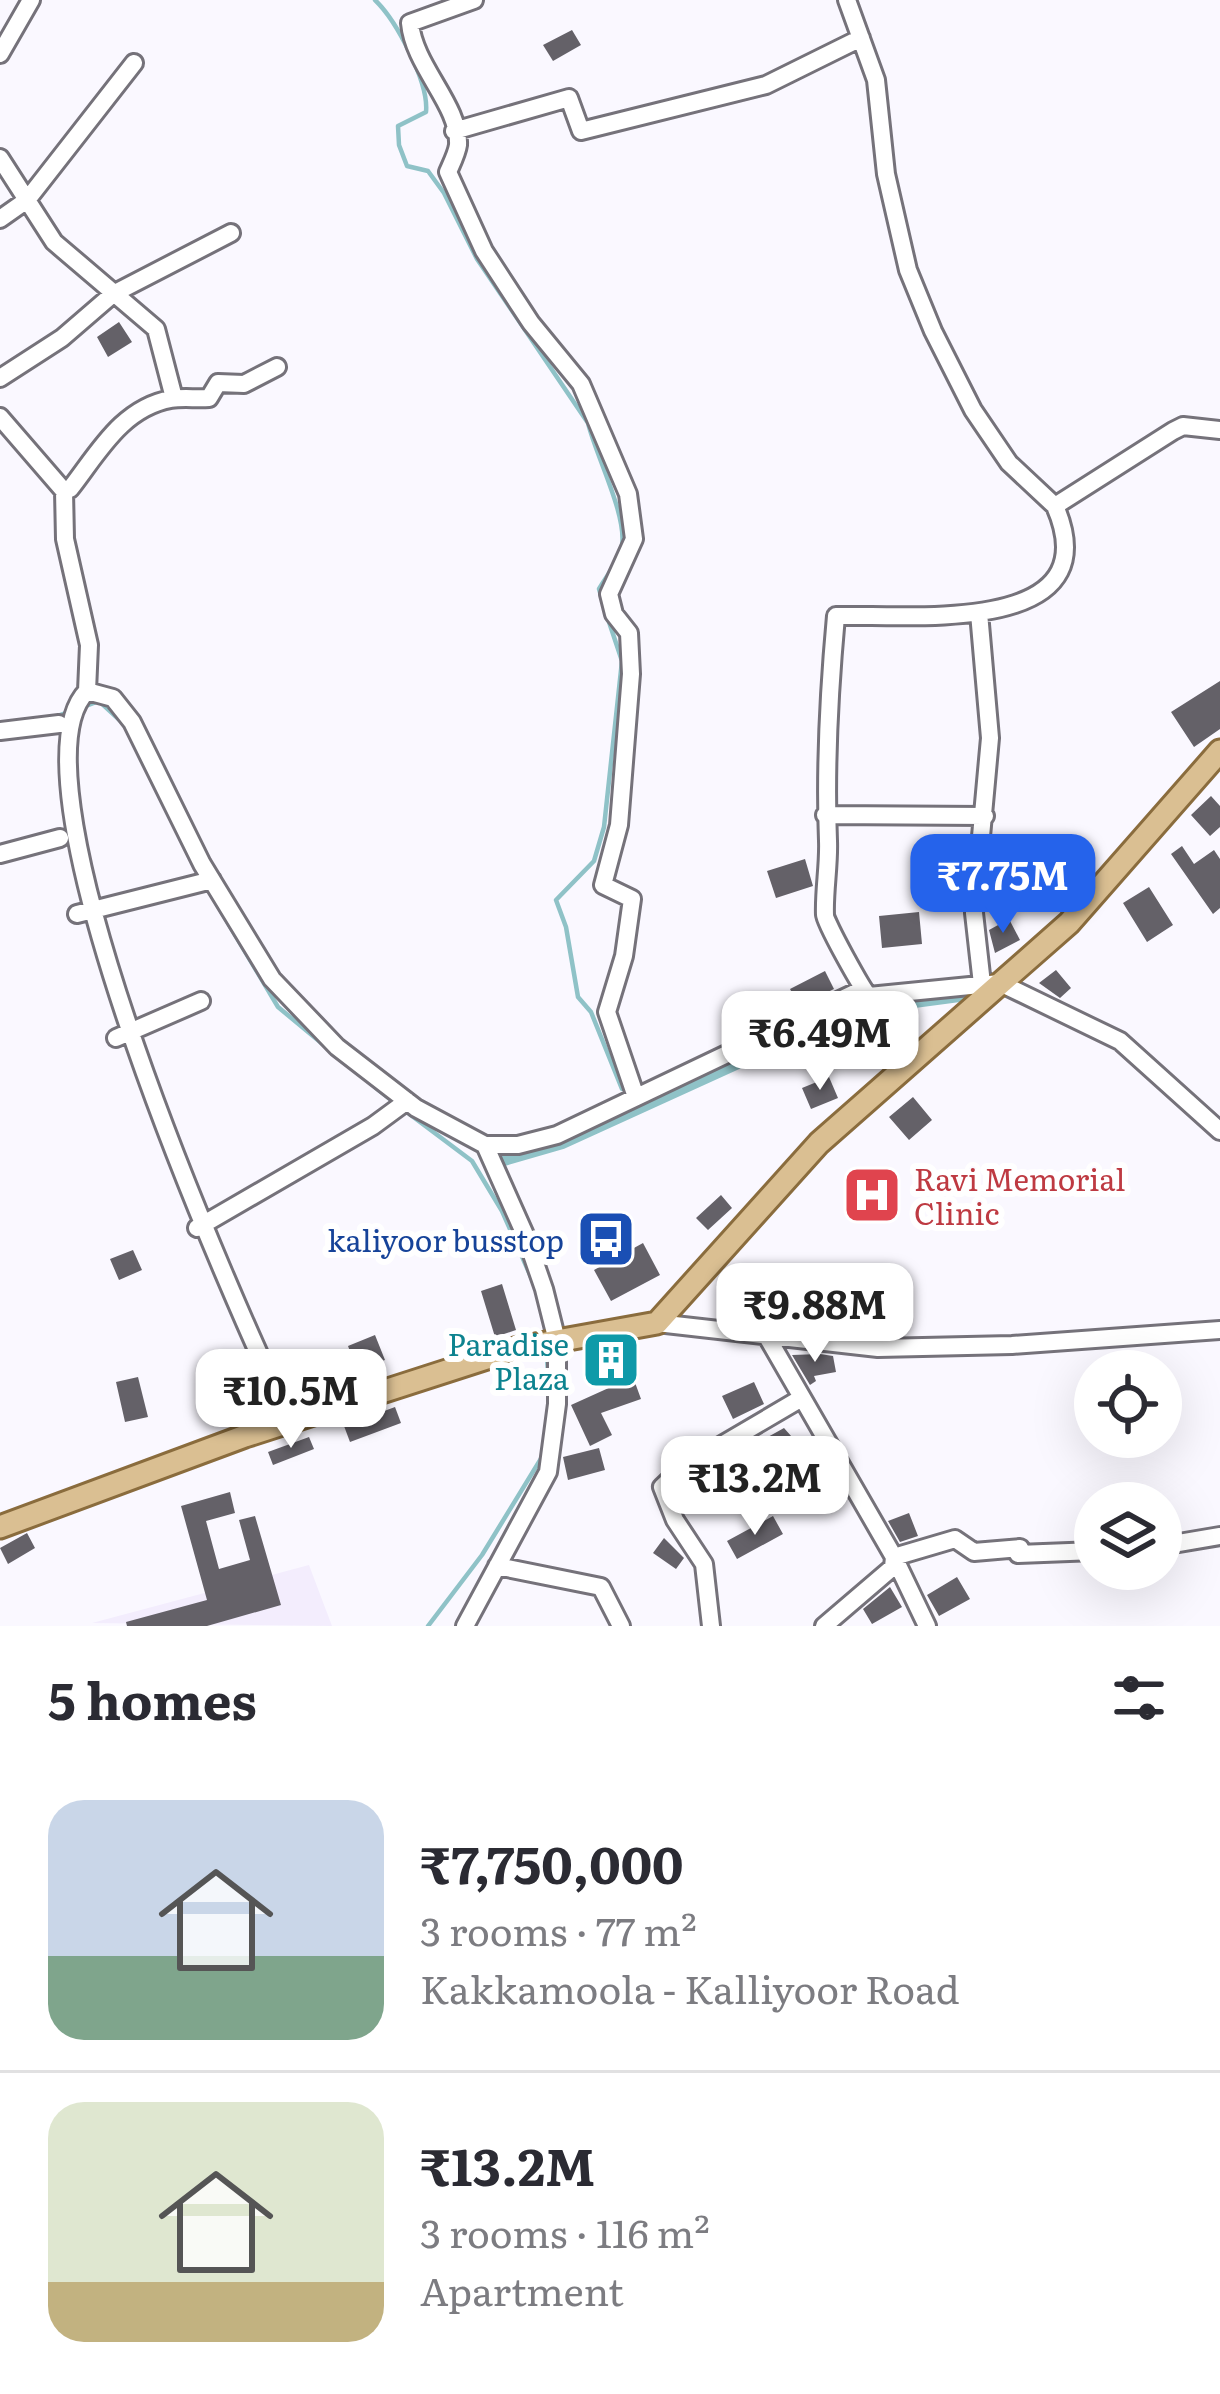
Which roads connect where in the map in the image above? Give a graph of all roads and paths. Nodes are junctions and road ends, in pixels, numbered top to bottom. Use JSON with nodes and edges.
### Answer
{"nodes":[{"id":1,"x":31,"y":0,"type":"edge"},
{"id":2,"x":474,"y":0,"type":"edge"},
{"id":3,"x":847,"y":0,"type":"edge"},
{"id":4,"x":6,"y":32,"type":"edge"},
{"id":5,"x":861,"y":38,"type":"junction"},
{"id":6,"x":0,"y":54,"type":"edge"},
{"id":7,"x":134,"y":63,"type":"dead end"},
{"id":8,"x":454,"y":131,"type":"junction"},
{"id":9,"x":0,"y":158,"type":"edge"},
{"id":10,"x":27,"y":200,"type":"junction"},
{"id":11,"x":0,"y":219,"type":"edge"},
{"id":12,"x":231,"y":233,"type":"dead end"},
{"id":13,"x":113,"y":295,"type":"junction"},
{"id":14,"x":277,"y":367,"type":"dead end"},
{"id":15,"x":0,"y":378,"type":"edge"},
{"id":16,"x":173,"y":398,"type":"junction"},
{"id":17,"x":0,"y":417,"type":"edge"},
{"id":18,"x":1220,"y":430,"type":"edge"},
{"id":19,"x":64,"y":491,"type":"junction"},
{"id":20,"x":1055,"y":506,"type":"junction"},
{"id":21,"x":979,"y":613,"type":"junction"},
{"id":22,"x":87,"y":691,"type":"junction"},
{"id":23,"x":59,"y":724,"type":"junction"},
{"id":24,"x":0,"y":731,"type":"edge"},
{"id":25,"x":1220,"y":751,"type":"edge"},
{"id":26,"x":825,"y":815,"type":"junction"},
{"id":27,"x":985,"y":816,"type":"junction"},
{"id":28,"x":60,"y":838,"type":"junction"},
{"id":29,"x":0,"y":854,"type":"edge"},
{"id":30,"x":63,"y":862,"type":"dead end"},
{"id":31,"x":211,"y":880,"type":"junction"},
{"id":32,"x":991,"y":984,"type":"junction"},
{"id":33,"x":861,"y":989,"type":"junction"},
{"id":34,"x":201,"y":1000,"type":"dead end"},
{"id":35,"x":116,"y":1038,"type":"junction"},
{"id":36,"x":636,"y":1097,"type":"junction"},
{"id":37,"x":401,"y":1105,"type":"junction"},
{"id":38,"x":1220,"y":1131,"type":"edge"},
{"id":39,"x":485,"y":1144,"type":"junction"},
{"id":40,"x":197,"y":1228,"type":"junction"},
{"id":41,"x":657,"y":1323,"type":"junction"},
{"id":42,"x":1220,"y":1330,"type":"edge"},
{"id":43,"x":766,"y":1335,"type":"junction"},
{"id":44,"x":556,"y":1341,"type":"junction"},
{"id":45,"x":800,"y":1399,"type":"junction"},
{"id":46,"x":290,"y":1421,"type":"junction"},
{"id":47,"x":0,"y":1528,"type":"edge"},
{"id":48,"x":1220,"y":1536,"type":"edge"},
{"id":49,"x":1182,"y":1542,"type":"edge"},
{"id":50,"x":1074,"y":1552,"type":"edge"},
{"id":51,"x":894,"y":1557,"type":"junction"},
{"id":52,"x":497,"y":1565,"type":"junction"},
{"id":53,"x":465,"y":1626,"type":"edge"},
{"id":54,"x":621,"y":1626,"type":"edge"},
{"id":55,"x":711,"y":1626,"type":"edge"},
{"id":56,"x":824,"y":1626,"type":"edge"},
{"id":57,"x":927,"y":1626,"type":"edge"}],
"edges":[{"from":1,"to":4,"type":"street"},
{"from":2,"to":8,"type":"street"},
{"from":3,"to":5,"type":"street"},
{"from":4,"to":6,"type":"street"},
{"from":5,"to":8,"type":"street"},
{"from":5,"to":20,"type":"street"},
{"from":7,"to":10,"type":"street"},
{"from":8,"to":36,"type":"street"},
{"from":9,"to":10,"type":"street"},
{"from":10,"to":11,"type":"street"},
{"from":10,"to":13,"type":"street"},
{"from":12,"to":13,"type":"street"},
{"from":13,"to":15,"type":"street"},
{"from":13,"to":16,"type":"street"},
{"from":14,"to":16,"type":"street"},
{"from":16,"to":19,"type":"street"},
{"from":17,"to":19,"type":"street"},
{"from":18,"to":20,"type":"street"},
{"from":19,"to":22,"type":"street"},
{"from":20,"to":21,"type":"street"},
{"from":21,"to":26,"type":"street"},
{"from":21,"to":27,"type":"street"},
{"from":22,"to":23,"type":"street"},
{"from":22,"to":31,"type":"street"},
{"from":23,"to":24,"type":"street"},
{"from":23,"to":28,"type":"street"},
{"from":25,"to":32,"type":"main road"},
{"from":26,"to":27,"type":"street"},
{"from":26,"to":33,"type":"street"},
{"from":27,"to":32,"type":"street"},
{"from":28,"to":29,"type":"street"},
{"from":28,"to":30,"type":"street"},
{"from":31,"to":35,"type":"street"},
{"from":31,"to":37,"type":"street"},
{"from":32,"to":33,"type":"street"},
{"from":32,"to":38,"type":"street"},
{"from":32,"to":41,"type":"main road"},
{"from":33,"to":36,"type":"street"},
{"from":34,"to":35,"type":"street"},
{"from":35,"to":40,"type":"street"},
{"from":36,"to":39,"type":"street"},
{"from":37,"to":39,"type":"street"},
{"from":37,"to":40,"type":"street"},
{"from":39,"to":44,"type":"street"},
{"from":40,"to":46,"type":"street"},
{"from":41,"to":43,"type":"street"},
{"from":41,"to":44,"type":"main road"},
{"from":42,"to":43,"type":"street"},
{"from":43,"to":45,"type":"street"},
{"from":44,"to":46,"type":"main road"},
{"from":44,"to":52,"type":"street"},
{"from":45,"to":51,"type":"street"},
{"from":45,"to":55,"type":"street"},
{"from":46,"to":47,"type":"main road"},
{"from":48,"to":49,"type":"street"},
{"from":50,"to":51,"type":"street"},
{"from":51,"to":56,"type":"street"},
{"from":51,"to":57,"type":"street"},
{"from":52,"to":53,"type":"street"},
{"from":52,"to":54,"type":"street"}]}
